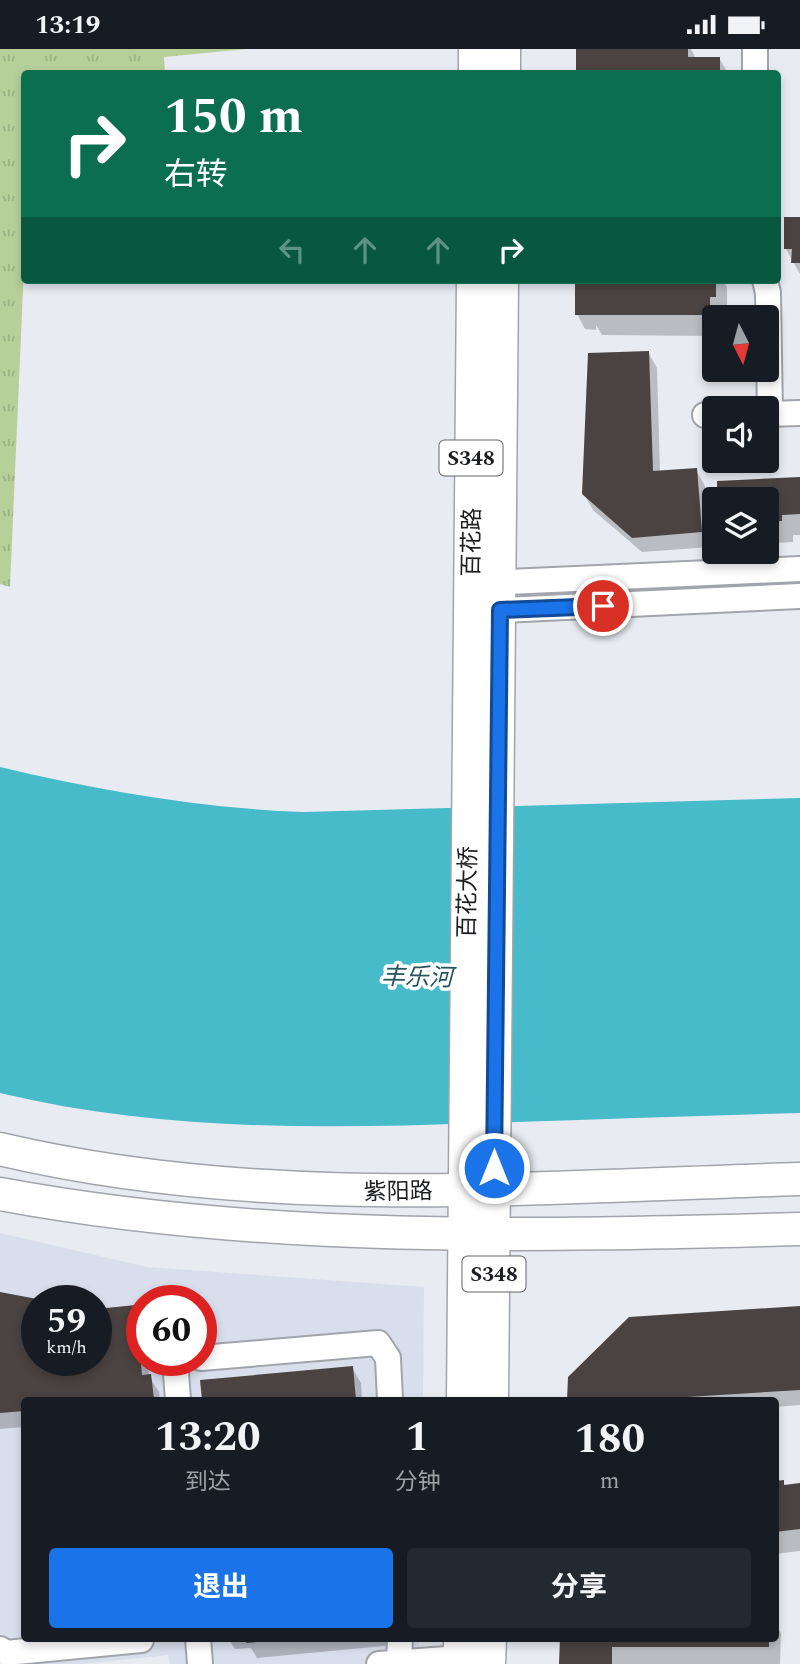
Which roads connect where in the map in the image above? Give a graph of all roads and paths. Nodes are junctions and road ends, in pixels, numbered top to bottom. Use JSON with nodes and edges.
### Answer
{"nodes":[{"id":1,"x":475,"y":49,"type":"edge"},
{"id":2,"x":505,"y":49,"type":"edge"},
{"id":3,"x":755,"y":49,"type":"edge"},
{"id":4,"x":475,"y":70,"type":"edge"},
{"id":5,"x":504,"y":70,"type":"edge"},
{"id":6,"x":755,"y":70,"type":"edge"},
{"id":7,"x":473,"y":284,"type":"edge"},
{"id":8,"x":502,"y":284,"type":"edge"},
{"id":9,"x":766,"y":284,"type":"edge"},
{"id":10,"x":768,"y":396,"type":"edge"},
{"id":11,"x":800,"y":413,"type":"edge"},
{"id":12,"x":779,"y":414,"type":"edge"},
{"id":13,"x":800,"y":569,"type":"edge"},
{"id":14,"x":800,"y":596,"type":"edge"},
{"id":15,"x":485,"y":609,"type":"junction"},
{"id":16,"x":0,"y":1149,"type":"edge"},
{"id":17,"x":800,"y":1178,"type":"edge"},
{"id":18,"x":479,"y":1189,"type":"junction"},
{"id":19,"x":0,"y":1194,"type":"edge"},
{"id":20,"x":800,"y":1229,"type":"edge"},
{"id":21,"x":479,"y":1234,"type":"junction"},
{"id":22,"x":217,"y":1357,"type":"edge"},
{"id":23,"x":176,"y":1376,"type":"edge"},
{"id":24,"x":178,"y":1397,"type":"edge"},
{"id":25,"x":390,"y":1397,"type":"edge"},
{"id":26,"x":463,"y":1397,"type":"edge"},
{"id":27,"x":492,"y":1397,"type":"edge"},
{"id":28,"x":198,"y":1642,"type":"edge"},
{"id":29,"x":485,"y":1642,"type":"edge"},
{"id":30,"x":142,"y":1647,"type":"edge"},
{"id":31,"x":0,"y":1649,"type":"edge"},
{"id":32,"x":79,"y":1649,"type":"edge"},
{"id":33,"x":467,"y":1656,"type":"edge"},
{"id":34,"x":395,"y":1657,"type":"edge"},
{"id":35,"x":200,"y":1664,"type":"edge"}],
"edges":[{"from":1,"to":4,"type":"main road"},
{"from":2,"to":5,"type":"main road"},
{"from":3,"to":6,"type":"street"},
{"from":7,"to":15,"type":"main road","name":"百花路","number":"S348"},
{"from":8,"to":15,"type":"main road","name":"百花路","number":"S348"},
{"from":9,"to":10,"type":"street"},
{"from":11,"to":12,"type":"street"},
{"from":13,"to":15,"type":"street"},
{"from":14,"to":15,"type":"street"},
{"from":15,"to":18,"type":"main road","name":"百花大桥","number":"S348"},
{"from":16,"to":18,"type":"main road","name":"紫阳路"},
{"from":17,"to":18,"type":"main road","name":"紫阳路"},
{"from":18,"to":21,"type":"main road","number":"S348"},
{"from":19,"to":21,"type":"main road","name":"紫阳路"},
{"from":20,"to":21,"type":"main road","name":"紫阳路"},
{"from":21,"to":26,"type":"main road","number":"S348"},
{"from":21,"to":27,"type":"main road","number":"S348"},
{"from":22,"to":25,"type":"street"},
{"from":23,"to":24,"type":"street"},
{"from":28,"to":35,"type":"street"},
{"from":29,"to":33,"type":"main road"},
{"from":30,"to":32,"type":"street"},
{"from":31,"to":32,"type":"street"},
{"from":33,"to":34,"type":"street"}]}
